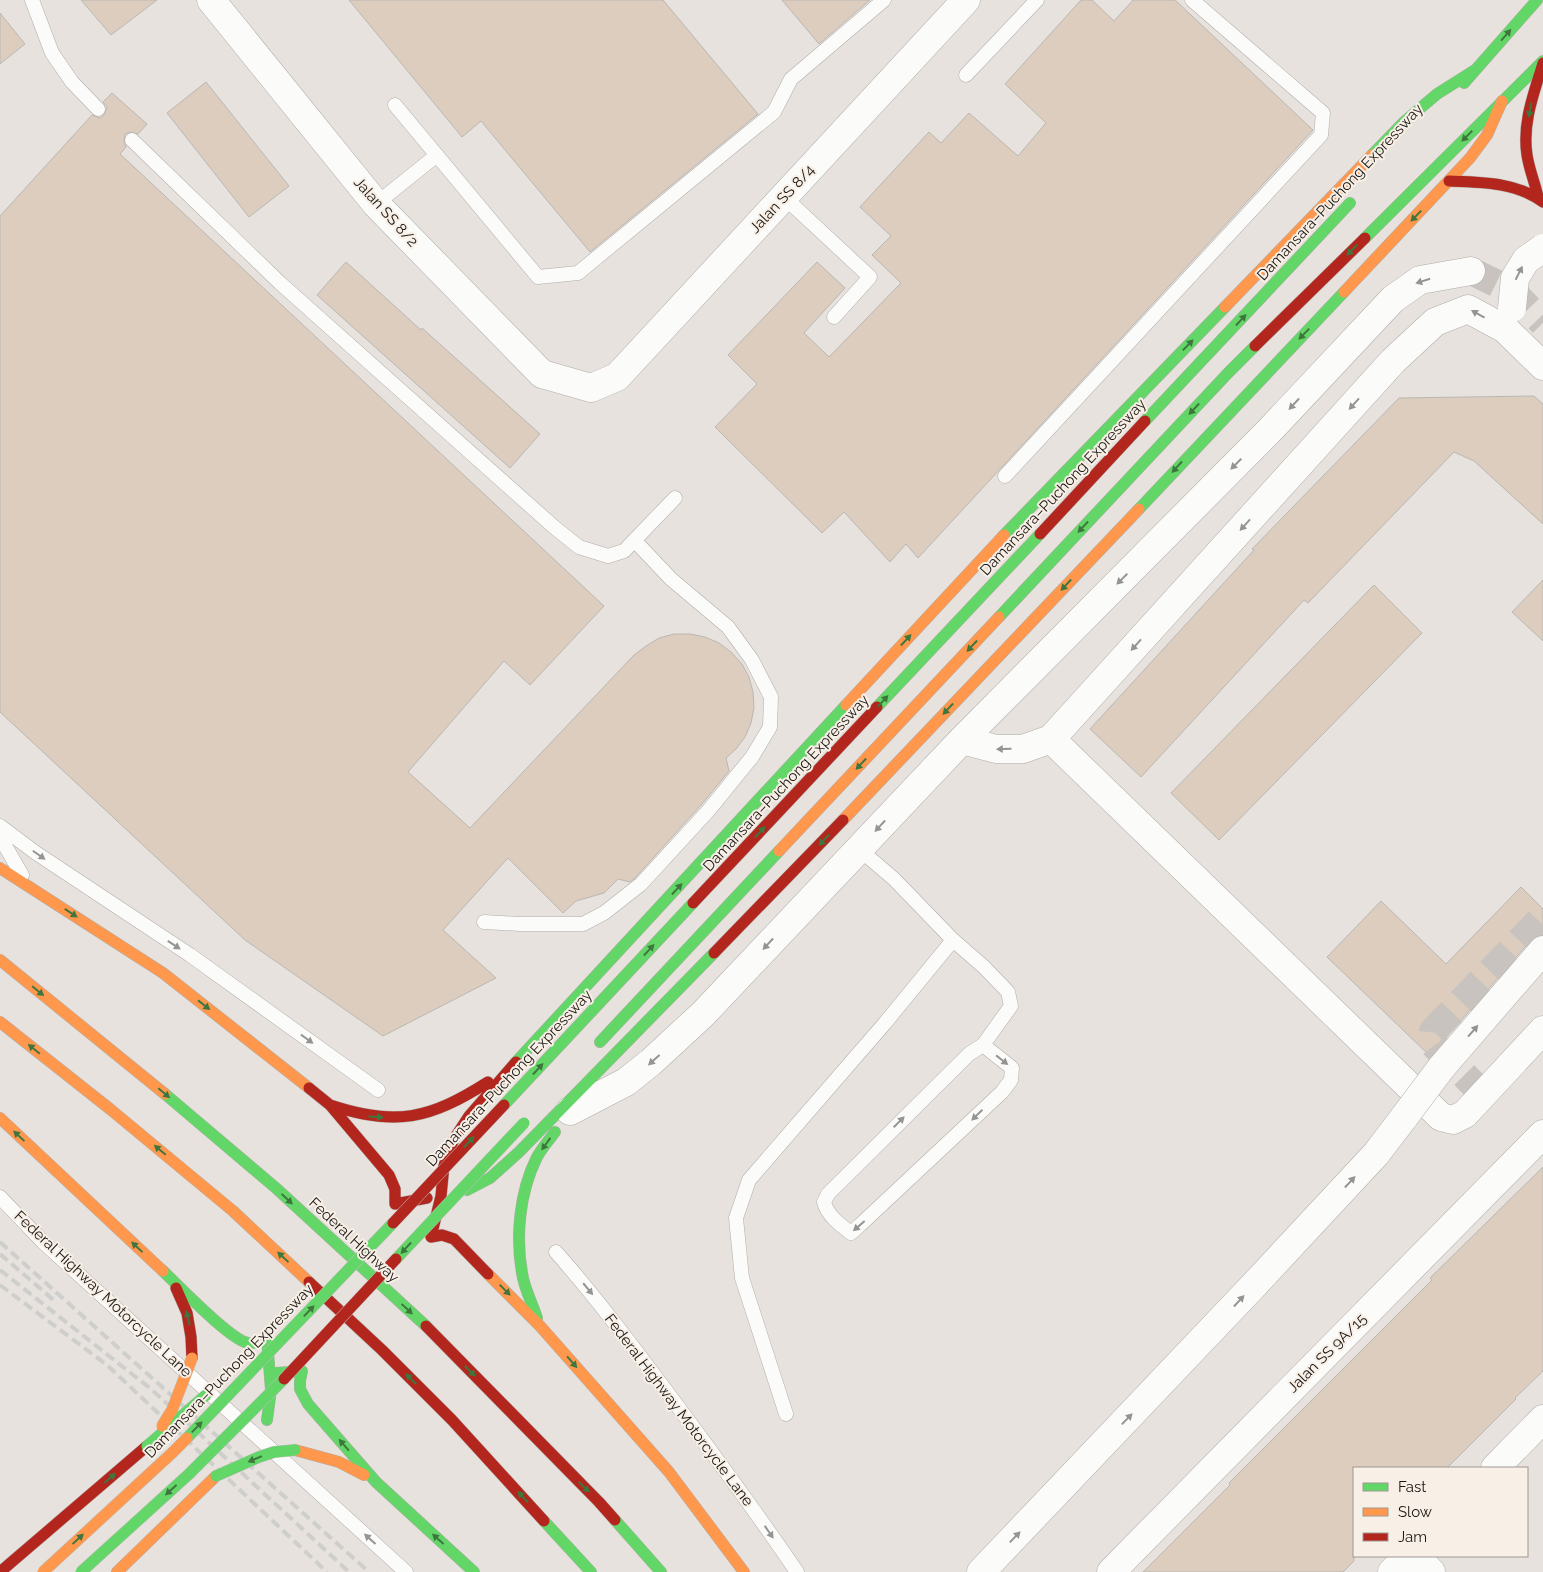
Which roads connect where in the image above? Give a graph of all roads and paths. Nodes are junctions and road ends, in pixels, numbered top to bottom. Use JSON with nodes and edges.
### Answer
{"nodes":[{"id":1,"x":32,"y":0,"type":"edge"},
{"id":2,"x":211,"y":0,"type":"edge"},
{"id":3,"x":884,"y":0,"type":"edge"},
{"id":4,"x":966,"y":0,"type":"edge"},
{"id":5,"x":1037,"y":0,"type":"edge"},
{"id":6,"x":1192,"y":0,"type":"edge"},
{"id":7,"x":1537,"y":0,"type":"edge"},
{"id":8,"x":1543,"y":62,"type":"edge"},
{"id":9,"x":1475,"y":70,"type":"junction"},
{"id":10,"x":966,"y":75,"type":"dead end"},
{"id":11,"x":1502,"y":101,"type":"junction"},
{"id":12,"x":395,"y":104,"type":"dead end"},
{"id":13,"x":1442,"y":106,"type":"dead end"},
{"id":14,"x":98,"y":108,"type":"dead end"},
{"id":15,"x":132,"y":140,"type":"dead end"},
{"id":16,"x":437,"y":155,"type":"junction"},
{"id":17,"x":1450,"y":181,"type":"junction"},
{"id":18,"x":784,"y":197,"type":"junction"},
{"id":19,"x":1355,"y":198,"type":"dead end"},
{"id":20,"x":1541,"y":200,"type":"edge"},
{"id":21,"x":376,"y":204,"type":"junction"},
{"id":22,"x":1543,"y":248,"type":"edge"},
{"id":23,"x":1471,"y":271,"type":"tunnel mouth"},
{"id":24,"x":834,"y":317,"type":"dead end"},
{"id":25,"x":1508,"y":319,"type":"junction"},
{"id":26,"x":1543,"y":366,"type":"edge"},
{"id":27,"x":591,"y":388,"type":"joint"},
{"id":28,"x":1005,"y":476,"type":"dead end"},
{"id":29,"x":675,"y":498,"type":"dead end"},
{"id":30,"x":635,"y":541,"type":"junction"},
{"id":31,"x":1051,"y":738,"type":"junction"},
{"id":32,"x":962,"y":740,"type":"junction"},
{"id":33,"x":0,"y":826,"type":"edge"},
{"id":34,"x":0,"y":837,"type":"edge"},
{"id":35,"x":859,"y":848,"type":"junction"},
{"id":36,"x":0,"y":868,"type":"edge"},
{"id":37,"x":27,"y":885,"type":"junction"},
{"id":38,"x":484,"y":922,"type":"dead end"},
{"id":39,"x":954,"y":940,"type":"junction"},
{"id":40,"x":1543,"y":950,"type":"edge"},
{"id":41,"x":0,"y":960,"type":"edge"},
{"id":42,"x":0,"y":1022,"type":"edge"},
{"id":43,"x":1543,"y":1030,"type":"edge"},
{"id":44,"x":983,"y":1045,"type":"junction"},
{"id":45,"x":592,"y":1050,"type":"dead end"},
{"id":46,"x":606,"y":1062,"type":"junction"},
{"id":47,"x":512,"y":1066,"type":"junction"},
{"id":48,"x":378,"y":1090,"type":"dead end"},
{"id":49,"x":330,"y":1105,"type":"junction"},
{"id":50,"x":570,"y":1111,"type":"junction"},
{"id":51,"x":530,"y":1116,"type":"dead end"},
{"id":52,"x":0,"y":1118,"type":"edge"},
{"id":53,"x":1543,"y":1134,"type":"edge"},
{"id":54,"x":441,"y":1196,"type":"junction"},
{"id":55,"x":0,"y":1197,"type":"edge"},
{"id":56,"x":431,"y":1237,"type":"junction"},
{"id":57,"x":363,"y":1238,"type":"dead end"},
{"id":58,"x":556,"y":1252,"type":"dead end"},
{"id":59,"x":173,"y":1281,"type":"junction"},
{"id":60,"x":540,"y":1326,"type":"junction"},
{"id":61,"x":268,"y":1339,"type":"junction"},
{"id":62,"x":302,"y":1371,"type":"junction"},
{"id":63,"x":270,"y":1373,"type":"junction"},
{"id":64,"x":786,"y":1414,"type":"dead end"},
{"id":65,"x":1543,"y":1420,"type":"edge"},
{"id":66,"x":151,"y":1443,"type":"junction"},
{"id":67,"x":247,"y":1444,"type":"dead end"},
{"id":68,"x":235,"y":1457,"type":"dead end"},
{"id":69,"x":1496,"y":1467,"type":"edge"},
{"id":70,"x":216,"y":1476,"type":"junction"},
{"id":71,"x":376,"y":1482,"type":"junction"},
{"id":72,"x":1407,"y":1557,"type":"edge"},
{"id":73,"x":1416,"y":1557,"type":"edge"},
{"id":74,"x":0,"y":1572,"type":"edge"},
{"id":75,"x":42,"y":1572,"type":"edge"},
{"id":76,"x":81,"y":1572,"type":"edge"},
{"id":77,"x":117,"y":1572,"type":"edge"},
{"id":78,"x":406,"y":1572,"type":"edge"},
{"id":79,"x":474,"y":1572,"type":"edge"},
{"id":80,"x":591,"y":1572,"type":"edge"},
{"id":81,"x":660,"y":1572,"type":"edge"},
{"id":82,"x":744,"y":1572,"type":"edge"},
{"id":83,"x":797,"y":1572,"type":"edge"},
{"id":84,"x":981,"y":1572,"type":"edge"},
{"id":85,"x":1111,"y":1572,"type":"edge"},
{"id":86,"x":1392,"y":1572,"type":"edge"},
{"id":87,"x":1431,"y":1572,"type":"edge"}],
"edges":[{"from":1,"to":14,"type":"lane"},
{"from":2,"to":21,"type":"street","name":"Jalan SS 8/2"},
{"from":3,"to":16,"type":"lane"},
{"from":4,"to":18,"type":"street","name":"Jalan SS 8/4"},
{"from":5,"to":10,"type":"lane"},
{"from":6,"to":28,"type":"lane"},
{"from":9,"to":7,"type":"main road","name":"Damansara–Puchong Expressway","one_way":true},
{"from":8,"to":11,"type":"main road"},
{"from":8,"to":20,"type":"main road","one_way":true},
{"from":9,"to":13,"type":"main road","name":"Damansara–Puchong Expressway"},
{"from":47,"to":9,"type":"main road","one_way":true},
{"from":11,"to":17,"type":"main road"},
{"from":11,"to":45,"type":"main road","one_way":true},
{"from":12,"to":16,"type":"lane"},
{"from":15,"to":30,"type":"lane"},
{"from":16,"to":21,"type":"lane"},
{"from":17,"to":20,"type":"main road"},
{"from":17,"to":46,"type":"main road","one_way":true},
{"from":18,"to":24,"type":"lane"},
{"from":18,"to":27,"type":"street","name":"Jalan SS 8/4"},
{"from":75,"to":19,"type":"main road","name":"Damansara–Puchong Expressway","one_way":true,"bridge":true},
{"from":21,"to":27,"type":"street","name":"Jalan SS 8/2"},
{"from":25,"to":22,"type":"street","one_way":true,"bridge":true},
{"from":23,"to":32,"type":"street","one_way":true},
{"from":25,"to":26,"type":"street"},
{"from":25,"to":31,"type":"street","one_way":true},
{"from":29,"to":30,"type":"lane"},
{"from":30,"to":38,"type":"lane"},
{"from":31,"to":32,"type":"street","one_way":true},
{"from":31,"to":43,"type":"street"},
{"from":32,"to":35,"type":"street","one_way":true},
{"from":33,"to":48,"type":"lane","one_way":true},
{"from":34,"to":37,"type":"lane"},
{"from":35,"to":39,"type":"lane"},
{"from":35,"to":50,"type":"street","one_way":true},
{"from":36,"to":37,"type":"main road"},
{"from":37,"to":49,"type":"main road","one_way":true},
{"from":39,"to":44,"type":"lane"},
{"from":39,"to":64,"type":"lane"},
{"from":84,"to":40,"type":"street","one_way":true,"bridge":true},
{"from":41,"to":81,"type":"main road","name":"Federal Highway","one_way":true},
{"from":80,"to":42,"type":"main road","one_way":true},
{"from":44,"to":44,"type":"lane","one_way":true},
{"from":46,"to":50,"type":"main road"},
{"from":46,"to":54,"type":"main road"},
{"from":49,"to":47,"type":"main road","one_way":true},
{"from":47,"to":54,"type":"main road"},
{"from":49,"to":54,"type":"main road"},
{"from":50,"to":60,"type":"main road","one_way":true},
{"from":51,"to":76,"type":"main road","one_way":true,"bridge":true},
{"from":59,"to":52,"type":"main road","one_way":true},
{"from":53,"to":85,"type":"street","name":"Jalan SS 9A/15"},
{"from":54,"to":56,"type":"main road","bridge":true},
{"from":78,"to":55,"type":"lane","name":"Federal Highway Motorcycle Lane","one_way":true},
{"from":56,"to":60,"type":"main road","one_way":true},
{"from":56,"to":62,"type":"main road"},
{"from":57,"to":61,"type":"main road"},
{"from":58,"to":83,"type":"lane","name":"Federal Highway Motorcycle Lane","one_way":true},
{"from":59,"to":61,"type":"main road"},
{"from":66,"to":59,"type":"main road","one_way":true,"bridge":true},
{"from":60,"to":82,"type":"main road","one_way":true},
{"from":61,"to":63,"type":"main road"},
{"from":62,"to":63,"type":"main road"},
{"from":71,"to":62,"type":"main road","one_way":true},
{"from":63,"to":66,"type":"main road","bridge":true},
{"from":63,"to":67,"type":"main road"},
{"from":65,"to":69,"type":"street"},
{"from":74,"to":66,"type":"main road","one_way":true},
{"from":68,"to":70,"type":"main road"},
{"from":71,"to":70,"type":"main road","one_way":true,"bridge":true},
{"from":70,"to":77,"type":"main road"},
{"from":79,"to":71,"type":"main road","one_way":true},
{"from":72,"to":86,"type":"street"},
{"from":73,"to":87,"type":"street"}]}
